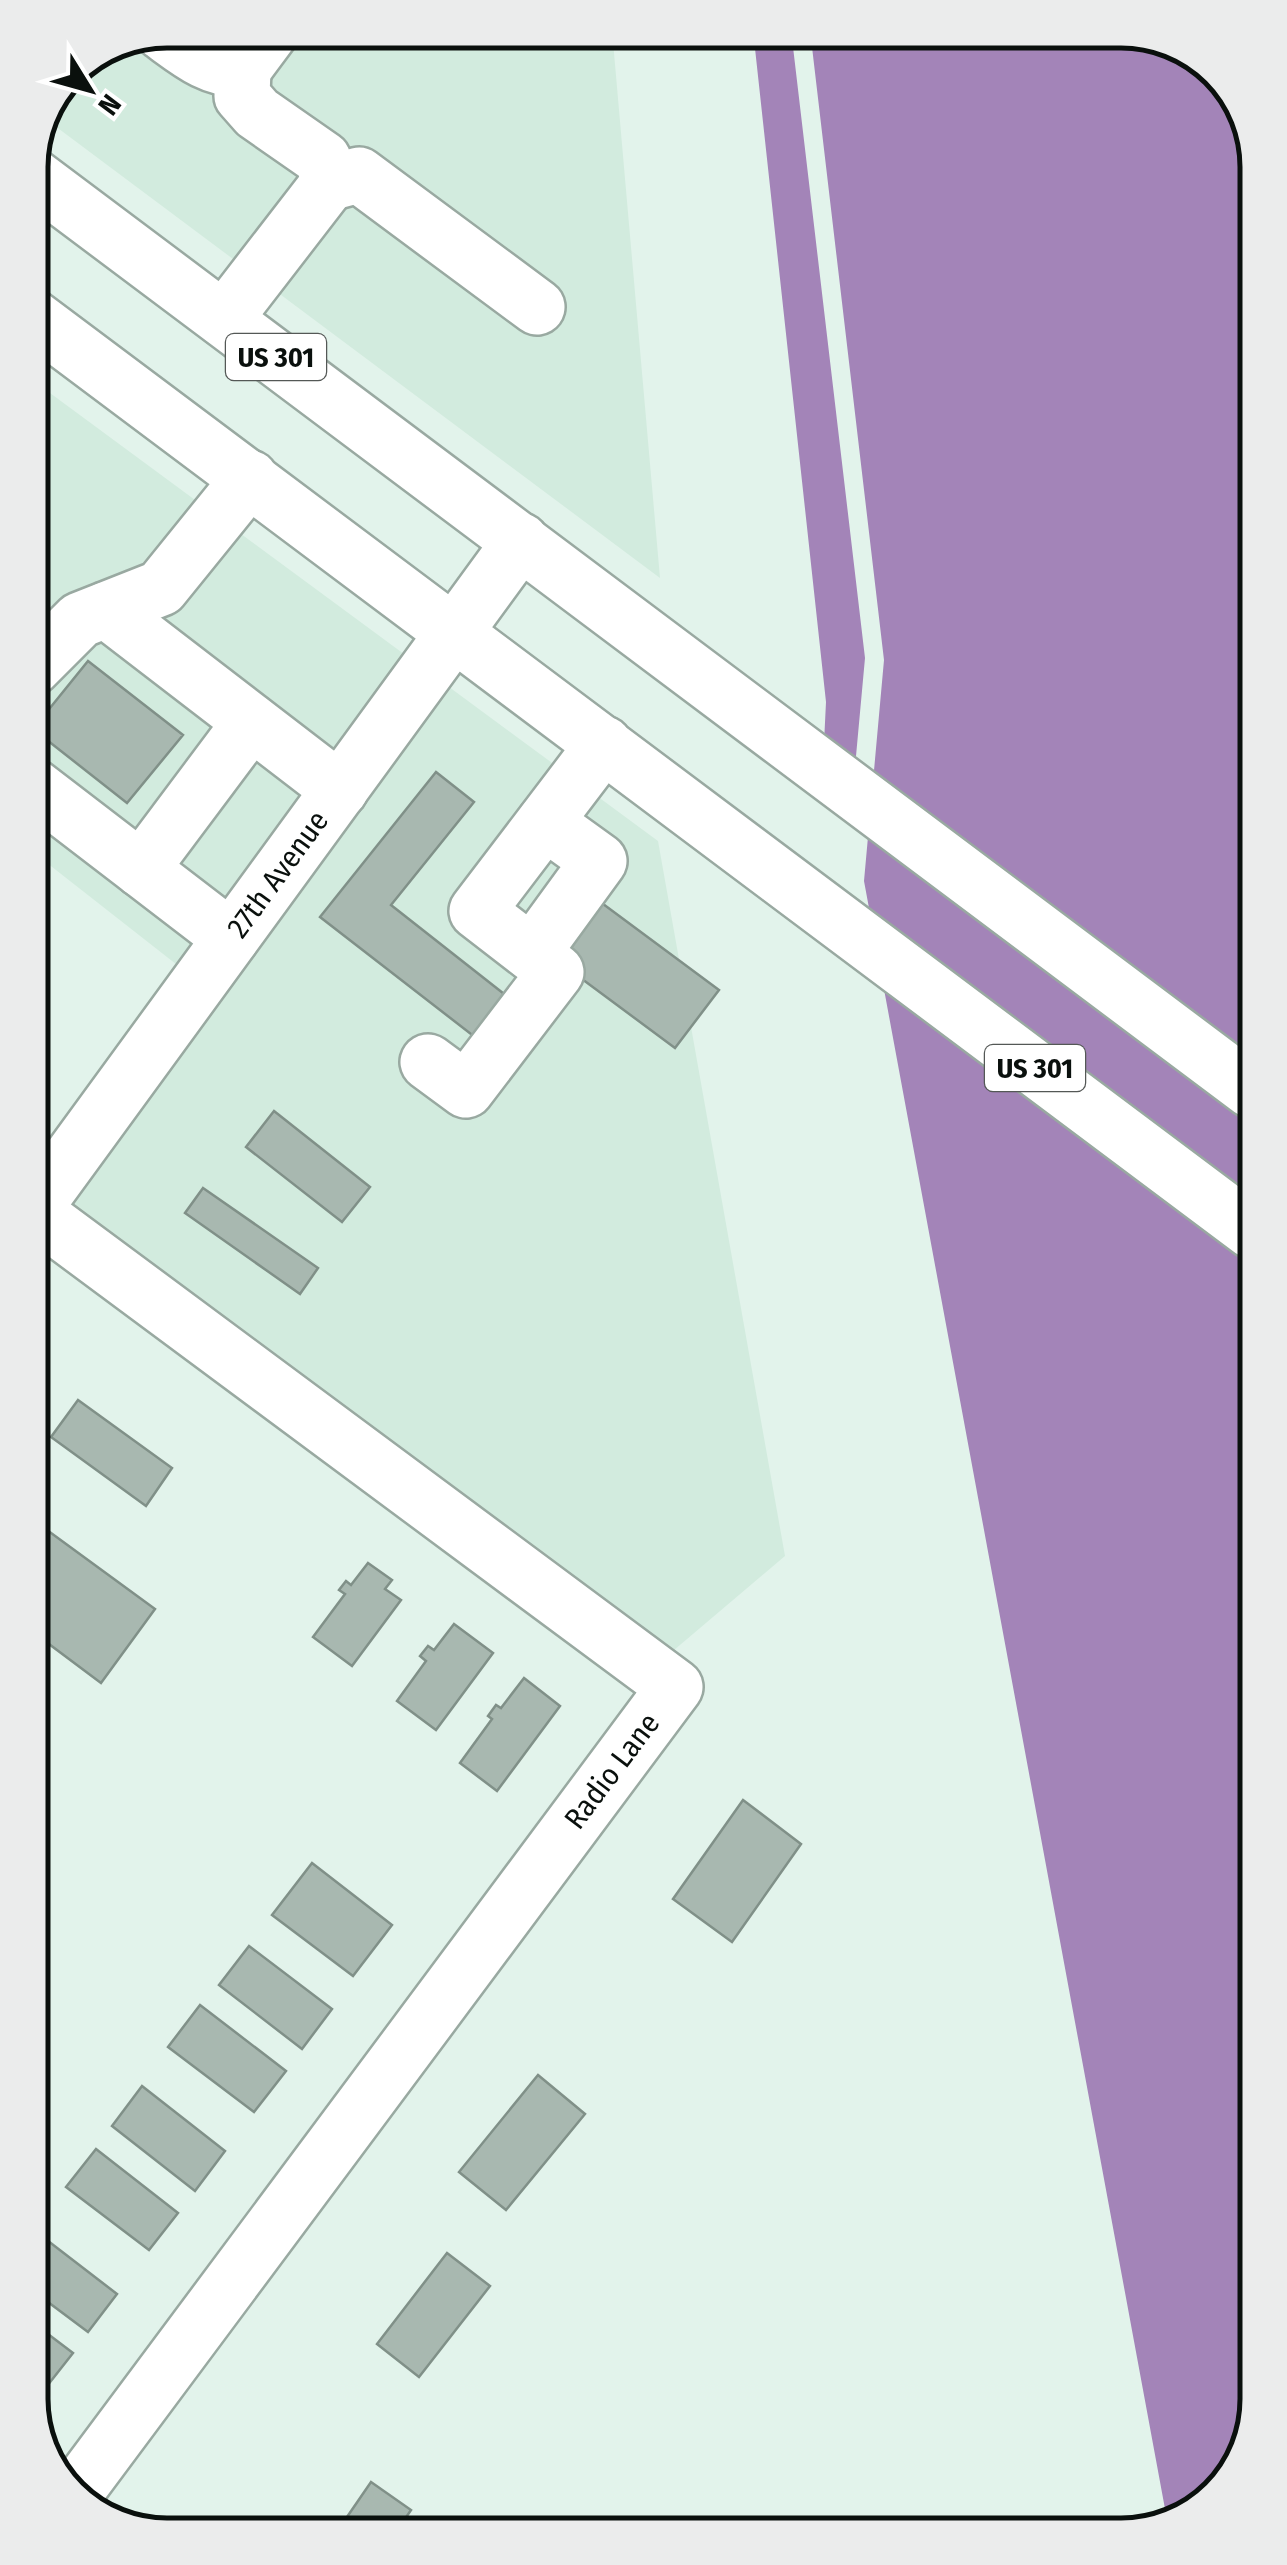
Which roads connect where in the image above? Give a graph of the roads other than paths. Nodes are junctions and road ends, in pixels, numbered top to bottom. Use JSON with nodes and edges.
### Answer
{"nodes":[{"id":1,"x":187,"y":48,"type":"edge"},
{"id":2,"x":258,"y":50,"type":"edge"},
{"id":3,"x":329,"y":183,"type":"junction"},
{"id":4,"x":48,"y":187,"type":"edge"},
{"id":5,"x":538,"y":307,"type":"dead end"},
{"id":6,"x":224,"y":319,"type":"junction"},
{"id":7,"x":48,"y":329,"type":"edge"},
{"id":8,"x":250,"y":478,"type":"junction"},
{"id":9,"x":521,"y":541,"type":"junction"},
{"id":10,"x":106,"y":610,"type":"junction"},
{"id":11,"x":455,"y":631,"type":"junction"},
{"id":12,"x":48,"y":652,"type":"edge"},
{"id":13,"x":251,"y":722,"type":"junction"},
{"id":14,"x":604,"y":744,"type":"junction"},
{"id":15,"x":340,"y":790,"type":"junction"},
{"id":16,"x":48,"y":798,"type":"edge"},
{"id":17,"x":141,"y":869,"type":"junction"},
{"id":18,"x":231,"y":938,"type":"junction"},
{"id":19,"x":428,"y":1062,"type":"dead end"},
{"id":20,"x":1240,"y":1082,"type":"edge"},
{"id":21,"x":48,"y":1192,"type":"edge"},
{"id":22,"x":48,"y":1220,"type":"edge"},
{"id":23,"x":1240,"y":1222,"type":"edge"},
{"id":24,"x":82,"y":2483,"type":"edge"}],
"edges":[{"from":1,"to":2,"type":"main road"},
{"from":2,"to":3,"type":"main road"},
{"from":3,"to":5,"type":"main road"},
{"from":3,"to":6,"type":"main road"},
{"from":4,"to":6,"type":"main road","number":"US 301"},
{"from":6,"to":9,"type":"main road","number":"US 301"},
{"from":7,"to":8,"type":"main road","number":"US 301"},
{"from":8,"to":10,"type":"main road"},
{"from":8,"to":11,"type":"main road","number":"US 301"},
{"from":9,"to":11,"type":"main road","name":"27th Avenue"},
{"from":9,"to":20,"type":"main road","number":"US 301"},
{"from":10,"to":12,"type":"main road"},
{"from":10,"to":13,"type":"main road"},
{"from":11,"to":14,"type":"main road","number":"US 301"},
{"from":11,"to":15,"type":"main road","name":"27th Avenue"},
{"from":13,"to":15,"type":"main road"},
{"from":13,"to":17,"type":"main road"},
{"from":14,"to":19,"type":"main road"},
{"from":14,"to":23,"type":"main road","number":"US 301"},
{"from":15,"to":18,"type":"main road","name":"27th Avenue"},
{"from":16,"to":17,"type":"main road"},
{"from":17,"to":18,"type":"main road"},
{"from":18,"to":21,"type":"main road","name":"27th Avenue"},
{"from":22,"to":24,"type":"main road","name":"Radio Lane"}]}
